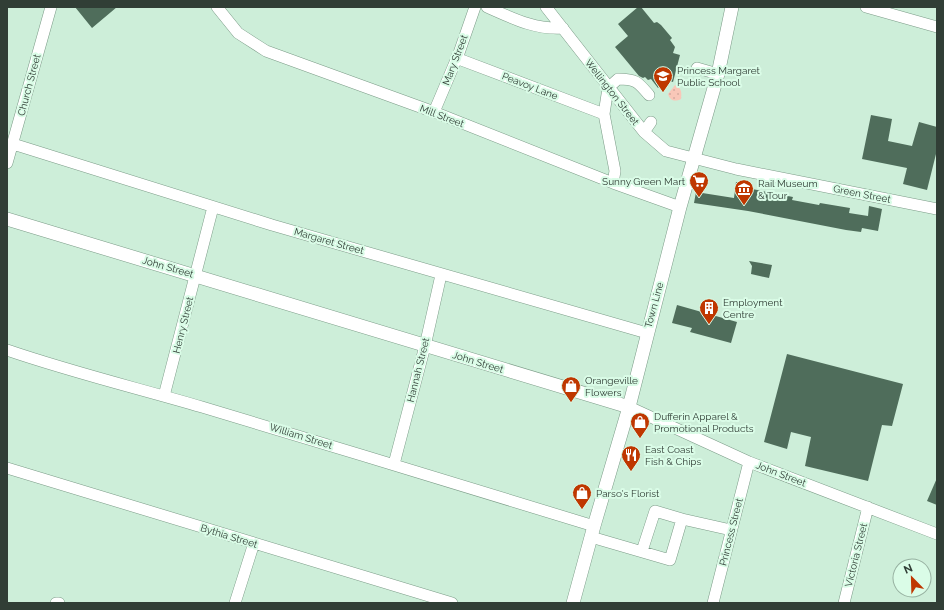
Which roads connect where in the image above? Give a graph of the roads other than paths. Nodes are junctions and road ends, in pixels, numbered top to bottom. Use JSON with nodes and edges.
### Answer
{"nodes":[{"id":1,"x":51,"y":7,"type":"edge"},
{"id":2,"x":217,"y":7,"type":"edge"},
{"id":3,"x":475,"y":7,"type":"edge"},
{"id":4,"x":487,"y":7,"type":"edge"},
{"id":5,"x":546,"y":7,"type":"edge"},
{"id":6,"x":732,"y":7,"type":"edge"},
{"id":7,"x":866,"y":7,"type":"edge"},
{"id":8,"x":937,"y":27,"type":"edge"},
{"id":9,"x":563,"y":28,"type":"junction"},
{"id":10,"x":456,"y":58,"type":"junction"},
{"id":11,"x":697,"y":68,"type":"dead end"},
{"id":12,"x":718,"y":74,"type":"junction"},
{"id":13,"x":608,"y":88,"type":"junction"},
{"id":14,"x":649,"y":95,"type":"dead end"},
{"id":15,"x":434,"y":112,"type":"junction"},
{"id":16,"x":604,"y":114,"type":"junction"},
{"id":17,"x":651,"y":122,"type":"dead end"},
{"id":18,"x":644,"y":132,"type":"junction"},
{"id":19,"x":13,"y":144,"type":"junction"},
{"id":20,"x":694,"y":158,"type":"junction"},
{"id":21,"x":7,"y":163,"type":"edge"},
{"id":22,"x":613,"y":183,"type":"junction"},
{"id":23,"x":213,"y":207,"type":"junction"},
{"id":24,"x":680,"y":208,"type":"junction"},
{"id":25,"x":937,"y":209,"type":"edge"},
{"id":26,"x":7,"y":219,"type":"edge"},
{"id":27,"x":196,"y":275,"type":"junction"},
{"id":28,"x":441,"y":275,"type":"junction"},
{"id":29,"x":647,"y":334,"type":"junction"},
{"id":30,"x":425,"y":346,"type":"junction"},
{"id":31,"x":7,"y":350,"type":"edge"},
{"id":32,"x":164,"y":396,"type":"junction"},
{"id":33,"x":629,"y":407,"type":"junction"},
{"id":34,"x":749,"y":462,"type":"junction"},
{"id":35,"x":394,"y":464,"type":"junction"},
{"id":36,"x":7,"y":468,"type":"edge"},
{"id":37,"x":868,"y":507,"type":"junction"},
{"id":38,"x":682,"y":519,"type":"junction"},
{"id":39,"x":731,"y":530,"type":"junction"},
{"id":40,"x":592,"y":532,"type":"junction"},
{"id":41,"x":937,"y":534,"type":"edge"},
{"id":42,"x":254,"y":543,"type":"junction"},
{"id":43,"x":642,"y":551,"type":"junction"},
{"id":44,"x":56,"y":603,"type":"edge"},
{"id":45,"x":60,"y":603,"type":"edge"},
{"id":46,"x":235,"y":603,"type":"edge"},
{"id":47,"x":452,"y":603,"type":"edge"},
{"id":48,"x":573,"y":603,"type":"edge"},
{"id":49,"x":713,"y":603,"type":"edge"},
{"id":50,"x":844,"y":603,"type":"edge"}],
"edges":[{"from":1,"to":19,"type":"street","name":"Church Street"},
{"from":2,"to":15,"type":"street","name":"Mill Street"},
{"from":3,"to":10,"type":"street","name":"Mary Street"},
{"from":4,"to":9,"type":"street"},
{"from":5,"to":9,"type":"street","name":"Wellington Street"},
{"from":6,"to":12,"type":"main road","name":"Town Line"},
{"from":7,"to":8,"type":"street"},
{"from":9,"to":13,"type":"street","name":"Wellington Street"},
{"from":10,"to":15,"type":"street","name":"Mary Street"},
{"from":10,"to":16,"type":"street","name":"Peavoy Lane"},
{"from":11,"to":12,"type":"street"},
{"from":12,"to":20,"type":"main road","name":"Town Line"},
{"from":13,"to":14,"type":"street"},
{"from":13,"to":16,"type":"street"},
{"from":13,"to":18,"type":"street","name":"Wellington Street"},
{"from":15,"to":22,"type":"street","name":"Mill Street"},
{"from":16,"to":22,"type":"street"},
{"from":17,"to":18,"type":"street"},
{"from":18,"to":20,"type":"street","name":"Wellington Street"},
{"from":19,"to":21,"type":"street","name":"Church Street"},
{"from":19,"to":23,"type":"street","name":"Margaret Street"},
{"from":20,"to":24,"type":"main road","name":"Town Line"},
{"from":20,"to":25,"type":"street","name":"Green Street"},
{"from":22,"to":24,"type":"street","name":"Mill Street"},
{"from":23,"to":27,"type":"street","name":"Henry Street"},
{"from":23,"to":28,"type":"street","name":"Margaret Street"},
{"from":24,"to":29,"type":"main road","name":"Town Line"},
{"from":26,"to":27,"type":"main road","name":"John Street"},
{"from":27,"to":30,"type":"main road","name":"John Street"},
{"from":27,"to":32,"type":"street","name":"Henry Street"},
{"from":28,"to":29,"type":"street","name":"Margaret Street"},
{"from":28,"to":30,"type":"street","name":"Hannah Street"},
{"from":29,"to":33,"type":"main road","name":"Town Line"},
{"from":30,"to":33,"type":"main road","name":"John Street"},
{"from":30,"to":35,"type":"street","name":"Hannah Street"},
{"from":31,"to":32,"type":"street","name":"William Street"},
{"from":32,"to":35,"type":"street","name":"William Street"},
{"from":33,"to":34,"type":"street","name":"John Street"},
{"from":33,"to":40,"type":"main road","name":"Town Line"},
{"from":34,"to":37,"type":"street","name":"John Street"},
{"from":34,"to":39,"type":"street","name":"Princess Street"},
{"from":35,"to":40,"type":"street","name":"William Street"},
{"from":36,"to":42,"type":"street","name":"Bythia Street"},
{"from":37,"to":41,"type":"street","name":"John Street"},
{"from":37,"to":50,"type":"street","name":"Victoria Street"},
{"from":38,"to":39,"type":"street"},
{"from":38,"to":43,"type":"street"},
{"from":38,"to":43,"type":"street","name":"William Street"},
{"from":39,"to":49,"type":"street","name":"Princess Street"},
{"from":40,"to":43,"type":"street","name":"William Street"},
{"from":40,"to":48,"type":"main road","name":"Town Line"},
{"from":42,"to":46,"type":"street"},
{"from":42,"to":47,"type":"street","name":"Bythia Street"},
{"from":44,"to":45,"type":"street"}]}
